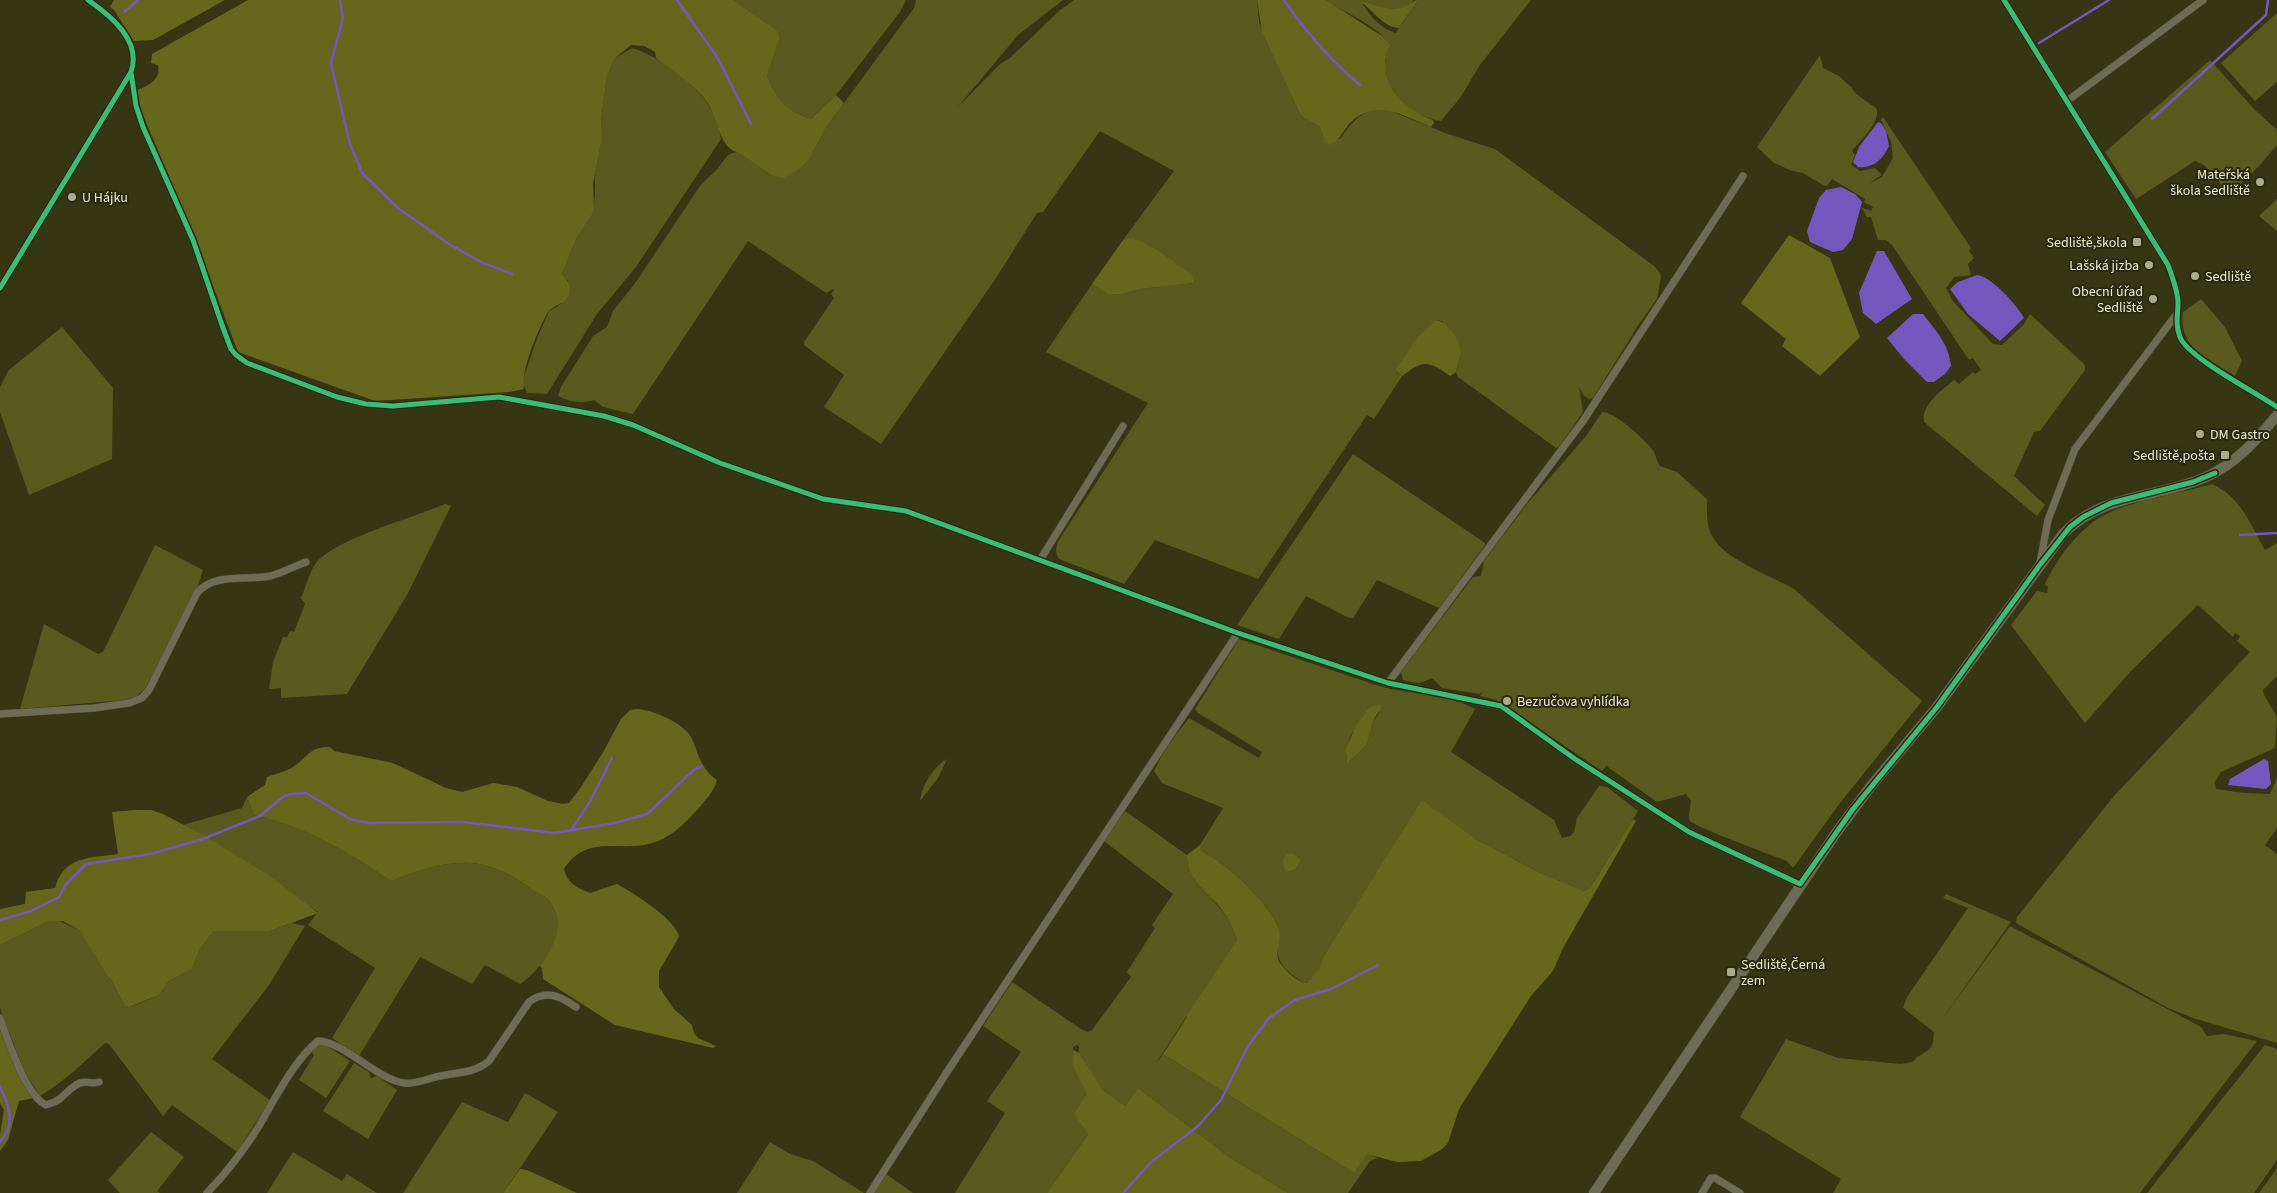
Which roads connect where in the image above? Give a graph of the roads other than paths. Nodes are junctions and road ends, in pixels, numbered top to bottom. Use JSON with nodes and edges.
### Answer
{"nodes":[{"id":1,"x":88,"y":0,"type":"edge"},
{"id":2,"x":2004,"y":0,"type":"edge"},
{"id":3,"x":2203,"y":0,"type":"edge"},
{"id":4,"x":131,"y":72,"type":"junction"},
{"id":5,"x":2067,"y":102,"type":"junction"},
{"id":6,"x":1743,"y":176,"type":"dead end"},
{"id":7,"x":0,"y":288,"type":"edge"},
{"id":8,"x":2176,"y":315,"type":"junction"},
{"id":9,"x":2277,"y":407,"type":"edge"},
{"id":10,"x":2277,"y":415,"type":"edge"},
{"id":11,"x":1123,"y":426,"type":"dead end"},
{"id":12,"x":1040,"y":560,"type":"junction"},
{"id":13,"x":306,"y":562,"type":"dead end"},
{"id":14,"x":2039,"y":566,"type":"junction"},
{"id":15,"x":1238,"y":632,"type":"junction"},
{"id":16,"x":1388,"y":683,"type":"junction"},
{"id":17,"x":0,"y":714,"type":"edge"},
{"id":18,"x":1800,"y":884,"type":"junction"},
{"id":19,"x":576,"y":1007,"type":"dead end"},
{"id":20,"x":0,"y":1018,"type":"edge"},
{"id":21,"x":99,"y":1082,"type":"dead end"},
{"id":22,"x":1595,"y":1192,"type":"edge"},
{"id":23,"x":208,"y":1193,"type":"edge"},
{"id":24,"x":870,"y":1193,"type":"edge"},
{"id":25,"x":1702,"y":1193,"type":"edge"},
{"id":26,"x":1740,"y":1193,"type":"edge"}],
"edges":[{"from":1,"to":4,"type":"street"},
{"from":2,"to":5,"type":"street"},
{"from":3,"to":5,"type":"street"},
{"from":4,"to":7,"type":"street"},
{"from":4,"to":12,"type":"street"},
{"from":5,"to":8,"type":"street"},
{"from":6,"to":16,"type":"street"},
{"from":8,"to":9,"type":"street"},
{"from":8,"to":14,"type":"street"},
{"from":10,"to":14,"type":"main road"},
{"from":11,"to":12,"type":"street"},
{"from":12,"to":15,"type":"street"},
{"from":13,"to":17,"type":"street"},
{"from":14,"to":18,"type":"main road"},
{"from":15,"to":16,"type":"street"},
{"from":15,"to":24,"type":"street"},
{"from":16,"to":18,"type":"street"},
{"from":18,"to":22,"type":"main road"},
{"from":19,"to":23,"type":"street"},
{"from":20,"to":21,"type":"street"},
{"from":25,"to":26,"type":"street"}]}
